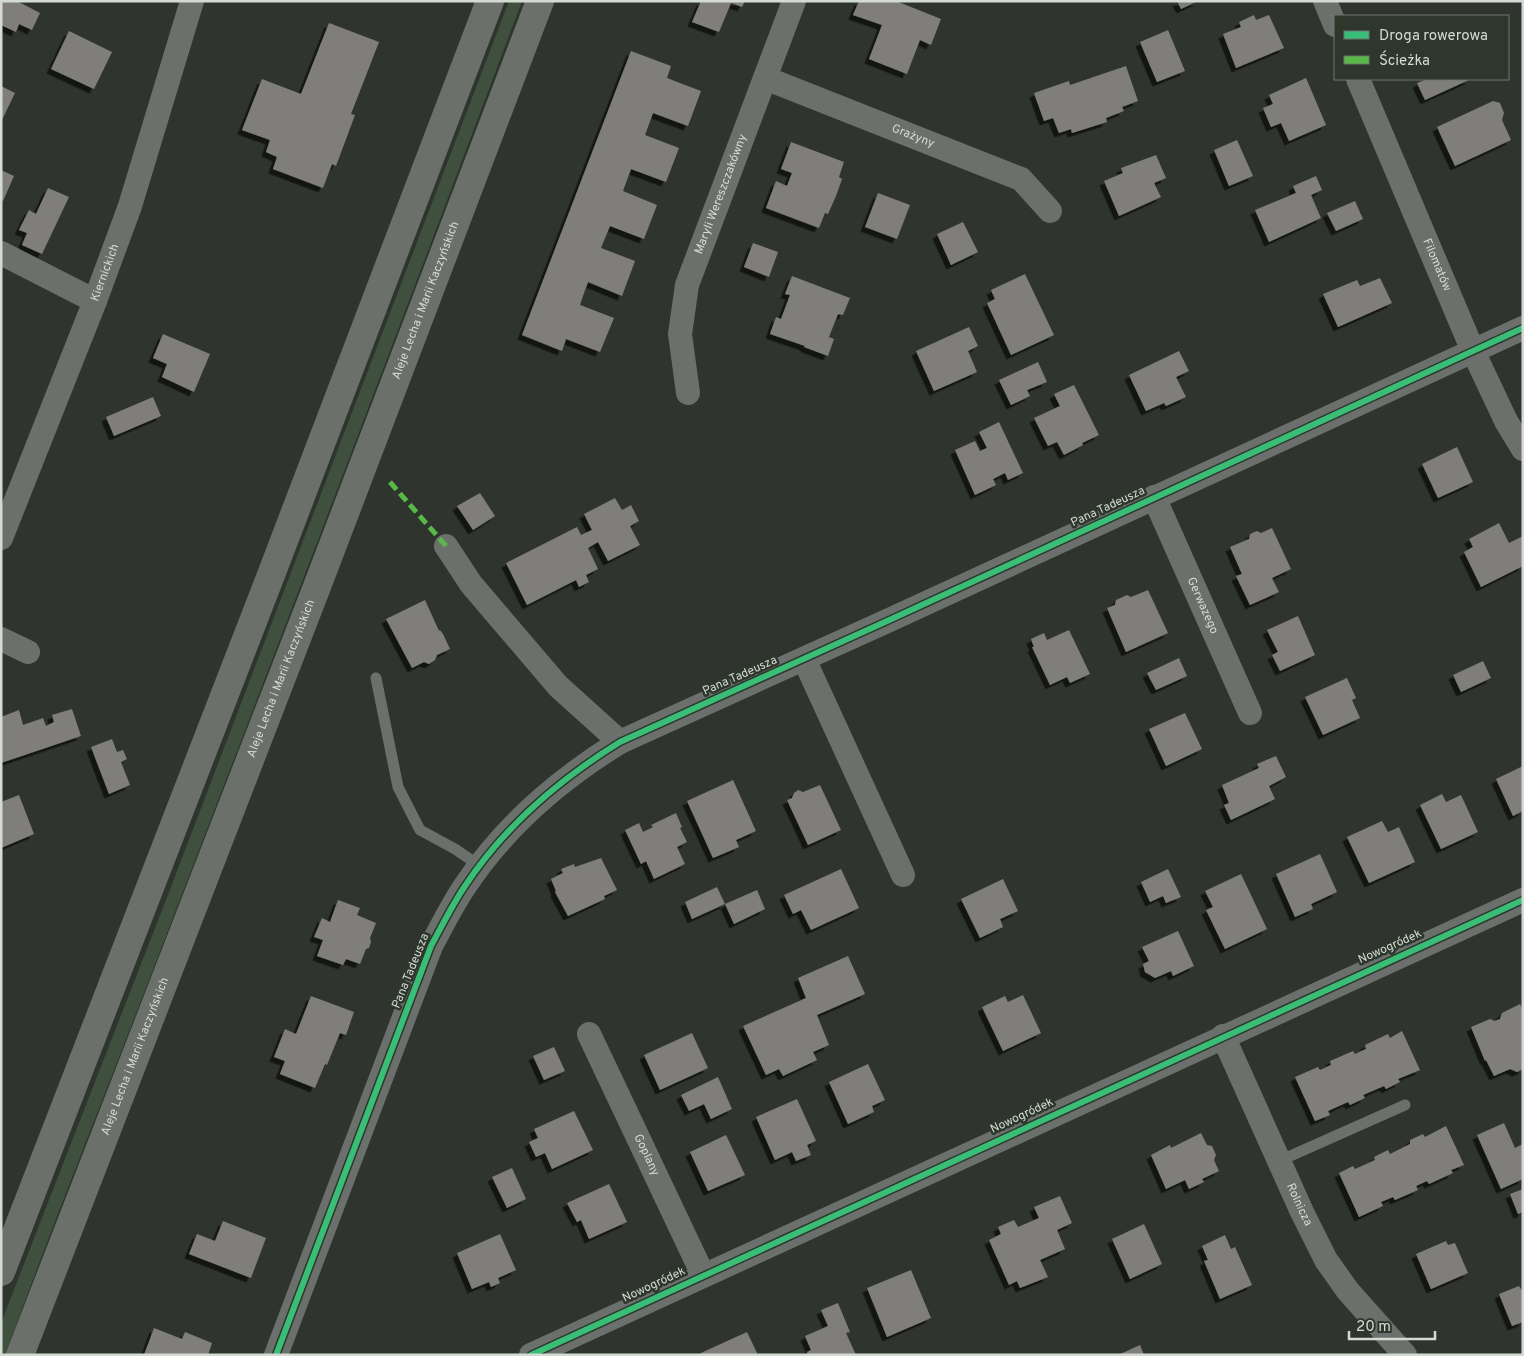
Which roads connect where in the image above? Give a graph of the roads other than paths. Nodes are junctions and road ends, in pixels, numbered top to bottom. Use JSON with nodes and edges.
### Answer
{"nodes":[{"id":1,"x":192,"y":1,"type":"edge"},
{"id":2,"x":490,"y":1,"type":"edge"},
{"id":3,"x":540,"y":1,"type":"edge"},
{"id":4,"x":794,"y":1,"type":"edge"},
{"id":5,"x":1325,"y":1,"type":"edge"},
{"id":6,"x":1334,"y":23,"type":"edge"},
{"id":7,"x":765,"y":78,"type":"junction"},
{"id":8,"x":1358,"y":80,"type":"edge"},
{"id":9,"x":1050,"y":211,"type":"dead end"},
{"id":10,"x":1,"y":252,"type":"edge"},
{"id":11,"x":95,"y":301,"type":"junction"},
{"id":12,"x":1523,"y":328,"type":"edge"},
{"id":13,"x":1473,"y":351,"type":"junction"},
{"id":14,"x":688,"y":393,"type":"dead end"},
{"id":15,"x":1523,"y":449,"type":"edge"},
{"id":16,"x":1154,"y":497,"type":"junction"},
{"id":17,"x":1,"y":538,"type":"edge"},
{"id":18,"x":446,"y":546,"type":"dead end"},
{"id":19,"x":1,"y":639,"type":"edge"},
{"id":20,"x":28,"y":652,"type":"dead end"},
{"id":21,"x":804,"y":659,"type":"junction"},
{"id":22,"x":376,"y":678,"type":"dead end"},
{"id":23,"x":1250,"y":713,"type":"dead end"},
{"id":24,"x":620,"y":742,"type":"junction"},
{"id":25,"x":480,"y":866,"type":"junction"},
{"id":26,"x":903,"y":875,"type":"dead end"},
{"id":27,"x":1523,"y":900,"type":"edge"},
{"id":28,"x":589,"y":1034,"type":"dead end"},
{"id":29,"x":1223,"y":1036,"type":"junction"},
{"id":30,"x":1405,"y":1105,"type":"dead end"},
{"id":31,"x":1279,"y":1161,"type":"junction"},
{"id":32,"x":1,"y":1272,"type":"edge"},
{"id":33,"x":703,"y":1274,"type":"junction"},
{"id":34,"x":20,"y":1355,"type":"edge"},
{"id":35,"x":276,"y":1355,"type":"edge"},
{"id":36,"x":531,"y":1355,"type":"edge"},
{"id":37,"x":1405,"y":1355,"type":"edge"}],
"edges":[{"from":1,"to":11,"type":"street","name":"Kiernickich"},
{"from":2,"to":32,"type":"main road"},
{"from":3,"to":34,"type":"main road","name":"Aleje Lecha i Marii Kaczyńskich"},
{"from":4,"to":7,"type":"street","name":"Maryli Wereszczakówny"},
{"from":5,"to":6,"type":"street"},
{"from":7,"to":9,"type":"street","name":"Grażyny"},
{"from":7,"to":14,"type":"street","name":"Maryli Wereszczakówny"},
{"from":8,"to":13,"type":"street","name":"Filomatów"},
{"from":10,"to":11,"type":"street"},
{"from":11,"to":17,"type":"street","name":"Kiernickich"},
{"from":12,"to":13,"type":"street","name":"Pana Tadeusza"},
{"from":13,"to":15,"type":"street","name":"Filomatów"},
{"from":13,"to":16,"type":"street","name":"Pana Tadeusza"},
{"from":16,"to":21,"type":"street","name":"Pana Tadeusza"},
{"from":16,"to":23,"type":"street","name":"Gerwazego"},
{"from":18,"to":24,"type":"street"},
{"from":19,"to":20,"type":"street"},
{"from":21,"to":24,"type":"street","name":"Pana Tadeusza"},
{"from":21,"to":26,"type":"street"},
{"from":22,"to":25,"type":"lane"},
{"from":24,"to":25,"type":"street","name":"Pana Tadeusza"},
{"from":25,"to":35,"type":"street","name":"Pana Tadeusza"},
{"from":27,"to":29,"type":"street","name":"Nowogródek"},
{"from":28,"to":33,"type":"street","name":"Goplany"},
{"from":29,"to":31,"type":"street","name":"Rolnicza"},
{"from":29,"to":33,"type":"street","name":"Nowogródek"},
{"from":30,"to":31,"type":"lane"},
{"from":31,"to":37,"type":"street","name":"Rolnicza"},
{"from":33,"to":36,"type":"street","name":"Nowogródek"}]}
